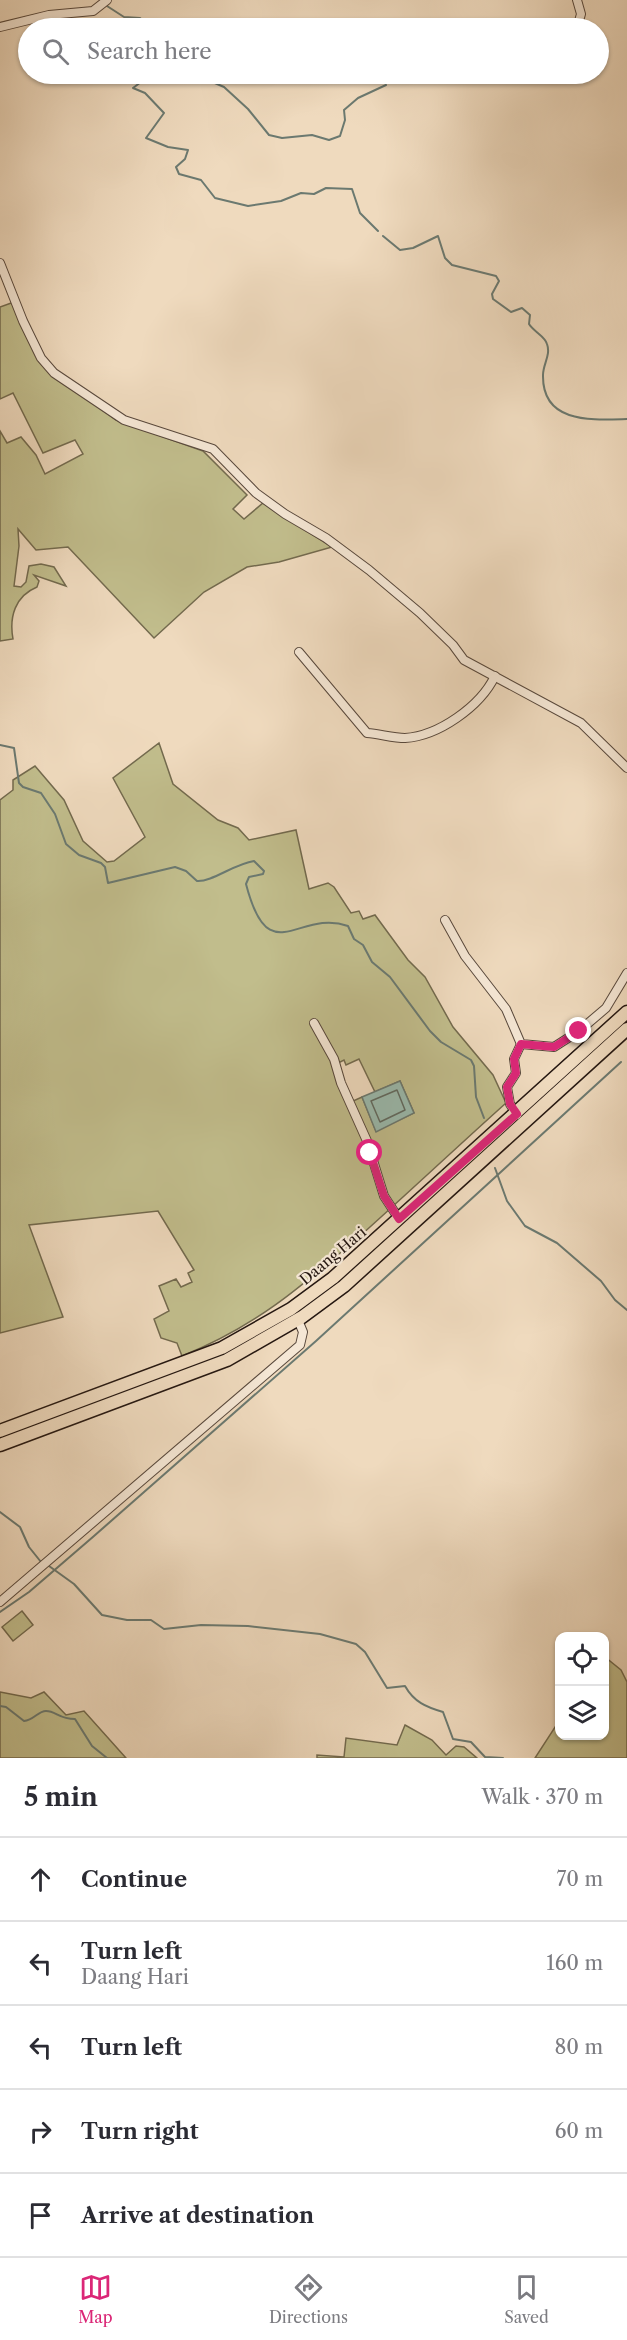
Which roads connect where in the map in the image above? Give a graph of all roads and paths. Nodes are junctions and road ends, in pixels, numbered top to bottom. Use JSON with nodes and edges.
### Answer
{"nodes":[{"id":1,"x":107,"y":0,"type":"edge"},
{"id":2,"x":577,"y":0,"type":"edge"},
{"id":3,"x":37,"y":18,"type":"edge"},
{"id":4,"x":580,"y":18,"type":"edge"},
{"id":5,"x":18,"y":23,"type":"edge"},
{"id":6,"x":0,"y":27,"type":"edge"},
{"id":7,"x":0,"y":263,"type":"edge"},
{"id":8,"x":298,"y":652,"type":"dead end"},
{"id":9,"x":495,"y":676,"type":"junction"},
{"id":10,"x":627,"y":768,"type":"edge"},
{"id":11,"x":446,"y":920,"type":"dead end"},
{"id":12,"x":627,"y":972,"type":"edge"},
{"id":13,"x":627,"y":1012,"type":"edge"},
{"id":14,"x":314,"y":1023,"type":"dead end"},
{"id":15,"x":627,"y":1029,"type":"edge"},
{"id":16,"x":521,"y":1044,"type":"junction"},
{"id":17,"x":517,"y":1114,"type":"junction"},
{"id":18,"x":399,"y":1219,"type":"junction"},
{"id":19,"x":298,"y":1320,"type":"junction"},
{"id":20,"x":0,"y":1431,"type":"edge"},
{"id":21,"x":0,"y":1445,"type":"edge"},
{"id":22,"x":0,"y":1602,"type":"edge"}],
"edges":[{"from":1,"to":3,"type":"street"},
{"from":2,"to":4,"type":"street"},
{"from":5,"to":6,"type":"street"},
{"from":7,"to":9,"type":"street"},
{"from":8,"to":9,"type":"street"},
{"from":9,"to":10,"type":"street"},
{"from":11,"to":16,"type":"street"},
{"from":12,"to":16,"type":"street"},
{"from":13,"to":17,"type":"main road","name":"Daang Hari"},
{"from":14,"to":18,"type":"street"},
{"from":15,"to":19,"type":"main road","name":"Daang Hari"},
{"from":16,"to":17,"type":"street"},
{"from":17,"to":18,"type":"main road","name":"Daang Hari"},
{"from":18,"to":20,"type":"main road","name":"Daang Hari"},
{"from":19,"to":21,"type":"main road","name":"Daang Hari"},
{"from":19,"to":22,"type":"street"}]}
